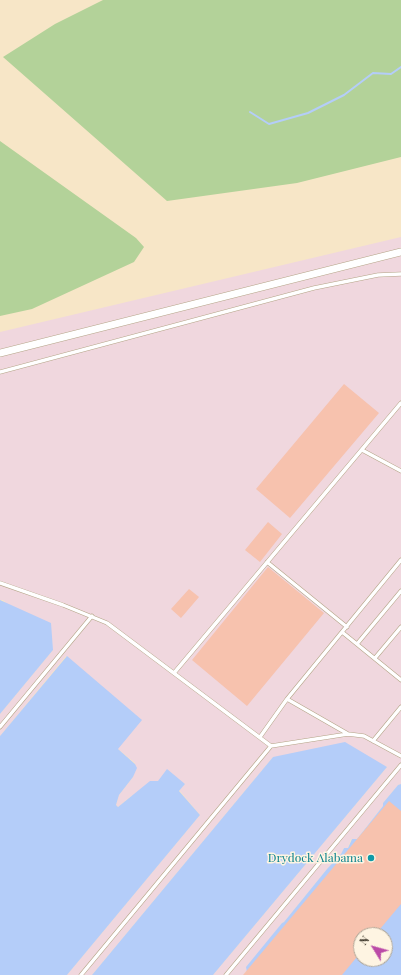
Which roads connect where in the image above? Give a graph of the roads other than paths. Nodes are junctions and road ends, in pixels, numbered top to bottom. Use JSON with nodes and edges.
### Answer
{"nodes":[{"id":1,"x":401,"y":252,"type":"edge"},
{"id":2,"x":401,"y":274,"type":"edge"},
{"id":3,"x":0,"y":353,"type":"edge"},
{"id":4,"x":0,"y":372,"type":"edge"},
{"id":5,"x":401,"y":403,"type":"edge"},
{"id":6,"x":362,"y":450,"type":"junction"},
{"id":7,"x":401,"y":471,"type":"edge"},
{"id":8,"x":401,"y":560,"type":"edge"},
{"id":9,"x":267,"y":562,"type":"junction"},
{"id":10,"x":0,"y":583,"type":"edge"},
{"id":11,"x":401,"y":591,"type":"edge"},
{"id":12,"x":92,"y":616,"type":"junction"},
{"id":13,"x":347,"y":627,"type":"junction"},
{"id":14,"x":401,"y":627,"type":"edge"},
{"id":15,"x":342,"y":632,"type":"junction"},
{"id":16,"x":357,"y":644,"type":"junction"},
{"id":17,"x":375,"y":658,"type":"junction"},
{"id":18,"x":174,"y":672,"type":"junction"},
{"id":19,"x":401,"y":680,"type":"edge"},
{"id":20,"x":287,"y":699,"type":"junction"},
{"id":21,"x":401,"y":707,"type":"edge"},
{"id":22,"x":0,"y":727,"type":"edge"},
{"id":23,"x":348,"y":734,"type":"junction"},
{"id":24,"x":260,"y":737,"type":"junction"},
{"id":25,"x":373,"y":741,"type":"junction"},
{"id":26,"x":271,"y":746,"type":"junction"},
{"id":27,"x":401,"y":756,"type":"edge"},
{"id":28,"x":401,"y":765,"type":"edge"},
{"id":29,"x":81,"y":975,"type":"edge"},
{"id":30,"x":226,"y":975,"type":"edge"}],
"edges":[{"from":1,"to":3,"type":"street"},
{"from":2,"to":4,"type":"lane"},
{"from":5,"to":6,"type":"lane"},
{"from":6,"to":7,"type":"lane"},
{"from":6,"to":9,"type":"lane"},
{"from":8,"to":13,"type":"lane"},
{"from":9,"to":13,"type":"lane"},
{"from":9,"to":18,"type":"lane"},
{"from":10,"to":12,"type":"lane"},
{"from":11,"to":16,"type":"lane"},
{"from":12,"to":18,"type":"lane"},
{"from":12,"to":22,"type":"lane"},
{"from":13,"to":15,"type":"lane"},
{"from":14,"to":17,"type":"lane"},
{"from":15,"to":16,"type":"lane"},
{"from":15,"to":20,"type":"lane"},
{"from":16,"to":17,"type":"lane"},
{"from":17,"to":19,"type":"lane"},
{"from":18,"to":24,"type":"lane"},
{"from":20,"to":23,"type":"lane"},
{"from":20,"to":24,"type":"lane"},
{"from":21,"to":25,"type":"lane"},
{"from":23,"to":25,"type":"lane"},
{"from":23,"to":26,"type":"lane"},
{"from":24,"to":26,"type":"lane"},
{"from":25,"to":27,"type":"lane"},
{"from":26,"to":29,"type":"lane"},
{"from":28,"to":30,"type":"lane"}]}
